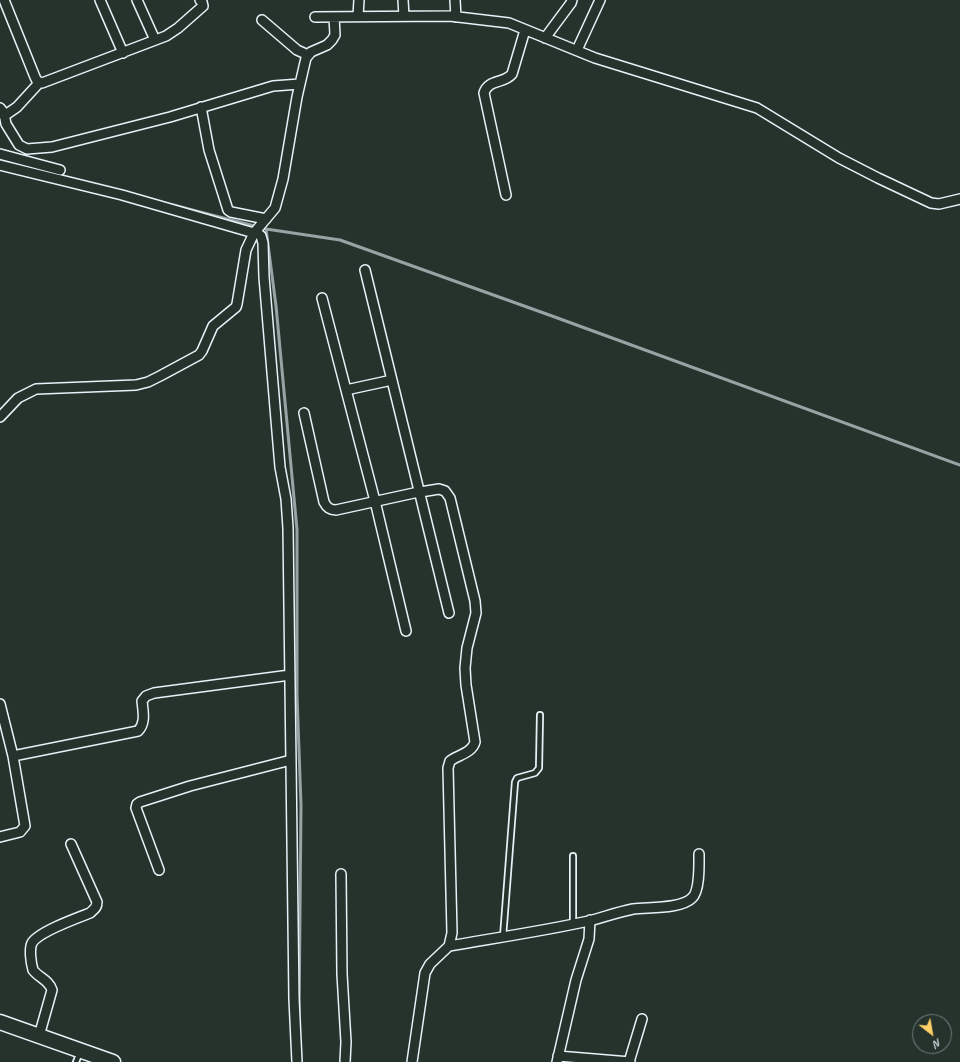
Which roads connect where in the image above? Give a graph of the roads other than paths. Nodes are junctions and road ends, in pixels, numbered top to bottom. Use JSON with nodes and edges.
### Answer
{"nodes":[{"id":1,"x":4,"y":0,"type":"edge"},
{"id":2,"x":100,"y":0,"type":"edge"},
{"id":3,"x":137,"y":0,"type":"edge"},
{"id":4,"x":200,"y":0,"type":"edge"},
{"id":5,"x":359,"y":0,"type":"edge"},
{"id":6,"x":403,"y":0,"type":"edge"},
{"id":7,"x":455,"y":0,"type":"edge"},
{"id":8,"x":572,"y":0,"type":"edge"},
{"id":9,"x":600,"y":0,"type":"edge"},
{"id":10,"x":358,"y":16,"type":"junction"},
{"id":11,"x":404,"y":16,"type":"junction"},
{"id":12,"x":334,"y":17,"type":"junction"},
{"id":13,"x":456,"y":17,"type":"junction"},
{"id":14,"x":315,"y":18,"type":"dead end"},
{"id":15,"x":262,"y":20,"type":"dead end"},
{"id":16,"x":525,"y":30,"type":"junction"},
{"id":17,"x":545,"y":38,"type":"junction"},
{"id":18,"x":156,"y":40,"type":"junction"},
{"id":19,"x":577,"y":50,"type":"junction"},
{"id":20,"x":123,"y":53,"type":"junction"},
{"id":21,"x":308,"y":54,"type":"junction"},
{"id":22,"x":39,"y":83,"type":"junction"},
{"id":23,"x":300,"y":84,"type":"junction"},
{"id":24,"x":201,"y":107,"type":"junction"},
{"id":25,"x":2,"y":112,"type":"edge"},
{"id":26,"x":24,"y":148,"type":"junction"},
{"id":27,"x":0,"y":154,"type":"edge"},
{"id":28,"x":17,"y":163,"type":"junction"},
{"id":29,"x":0,"y":165,"type":"edge"},
{"id":30,"x":60,"y":170,"type":"dead end"},
{"id":31,"x":506,"y":195,"type":"dead end"},
{"id":32,"x":960,"y":200,"type":"edge"},
{"id":33,"x":259,"y":227,"type":"junction"},
{"id":34,"x":365,"y":270,"type":"dead end"},
{"id":35,"x":322,"y":298,"type":"dead end"},
{"id":36,"x":392,"y":380,"type":"junction"},
{"id":37,"x":346,"y":390,"type":"junction"},
{"id":38,"x":304,"y":413,"type":"dead end"},
{"id":39,"x":0,"y":417,"type":"edge"},
{"id":40,"x":419,"y":492,"type":"junction"},
{"id":41,"x":375,"y":501,"type":"junction"},
{"id":42,"x":449,"y":613,"type":"dead end"},
{"id":43,"x":406,"y":630,"type":"dead end"},
{"id":44,"x":290,"y":675,"type":"junction"},
{"id":45,"x":0,"y":704,"type":"edge"},
{"id":46,"x":540,"y":716,"type":"dead end"},
{"id":47,"x":13,"y":756,"type":"junction"},
{"id":48,"x":291,"y":760,"type":"junction"},
{"id":49,"x":0,"y":837,"type":"edge"},
{"id":50,"x":71,"y":844,"type":"dead end"},
{"id":51,"x":699,"y":854,"type":"dead end"},
{"id":52,"x":573,"y":856,"type":"dead end"},
{"id":53,"x":159,"y":870,"type":"dead end"},
{"id":54,"x":341,"y":874,"type":"dead end"},
{"id":55,"x":590,"y":920,"type":"junction"},
{"id":56,"x":573,"y":924,"type":"junction"},
{"id":57,"x":503,"y":937,"type":"junction"},
{"id":58,"x":449,"y":946,"type":"junction"},
{"id":59,"x":642,"y":1019,"type":"dead end"},
{"id":60,"x":0,"y":1022,"type":"edge"},
{"id":61,"x":39,"y":1036,"type":"junction"},
{"id":62,"x":78,"y":1056,"type":"edge"},
{"id":63,"x":558,"y":1059,"type":"edge"},
{"id":64,"x":113,"y":1062,"type":"edge"},
{"id":65,"x":297,"y":1062,"type":"edge"},
{"id":66,"x":345,"y":1062,"type":"edge"},
{"id":67,"x":412,"y":1062,"type":"edge"},
{"id":68,"x":630,"y":1062,"type":"edge"}],
"edges":[{"from":1,"to":22,"type":"street"},
{"from":2,"to":20,"type":"street"},
{"from":3,"to":18,"type":"street"},
{"from":4,"to":18,"type":"street"},
{"from":5,"to":10,"type":"street"},
{"from":6,"to":11,"type":"street"},
{"from":7,"to":13,"type":"street"},
{"from":8,"to":17,"type":"street"},
{"from":9,"to":19,"type":"street"},
{"from":10,"to":11,"type":"street"},
{"from":10,"to":12,"type":"street"},
{"from":11,"to":13,"type":"street"},
{"from":12,"to":14,"type":"street"},
{"from":12,"to":21,"type":"street"},
{"from":13,"to":16,"type":"street"},
{"from":15,"to":21,"type":"street"},
{"from":16,"to":17,"type":"street"},
{"from":16,"to":31,"type":"street"},
{"from":17,"to":19,"type":"street"},
{"from":18,"to":20,"type":"street"},
{"from":19,"to":32,"type":"street"},
{"from":20,"to":22,"type":"street"},
{"from":21,"to":23,"type":"street"},
{"from":22,"to":25,"type":"street"},
{"from":23,"to":24,"type":"street"},
{"from":23,"to":33,"type":"street"},
{"from":24,"to":26,"type":"street"},
{"from":24,"to":33,"type":"street"},
{"from":25,"to":26,"type":"street"},
{"from":26,"to":28,"type":"street"},
{"from":27,"to":28,"type":"street"},
{"from":28,"to":29,"type":"street"},
{"from":28,"to":30,"type":"street"},
{"from":28,"to":33,"type":"street"},
{"from":33,"to":39,"type":"street"},
{"from":33,"to":44,"type":"street"},
{"from":34,"to":36,"type":"street"},
{"from":35,"to":37,"type":"street"},
{"from":36,"to":37,"type":"street"},
{"from":36,"to":40,"type":"street"},
{"from":37,"to":41,"type":"street"},
{"from":38,"to":41,"type":"street"},
{"from":40,"to":41,"type":"street"},
{"from":40,"to":42,"type":"street"},
{"from":40,"to":58,"type":"street"},
{"from":41,"to":43,"type":"street"},
{"from":44,"to":47,"type":"street"},
{"from":44,"to":48,"type":"street"},
{"from":45,"to":47,"type":"street"},
{"from":46,"to":57,"type":"lane"},
{"from":47,"to":49,"type":"street"},
{"from":48,"to":53,"type":"street"},
{"from":48,"to":65,"type":"street"},
{"from":50,"to":61,"type":"street"},
{"from":51,"to":55,"type":"street"},
{"from":52,"to":56,"type":"lane"},
{"from":54,"to":66,"type":"street"},
{"from":55,"to":56,"type":"street"},
{"from":55,"to":63,"type":"street"},
{"from":56,"to":57,"type":"street"},
{"from":57,"to":58,"type":"street"},
{"from":58,"to":67,"type":"street"},
{"from":59,"to":68,"type":"street"},
{"from":60,"to":61,"type":"main road"},
{"from":61,"to":62,"type":"main road"},
{"from":62,"to":64,"type":"main road"},
{"from":63,"to":68,"type":"street"}]}
